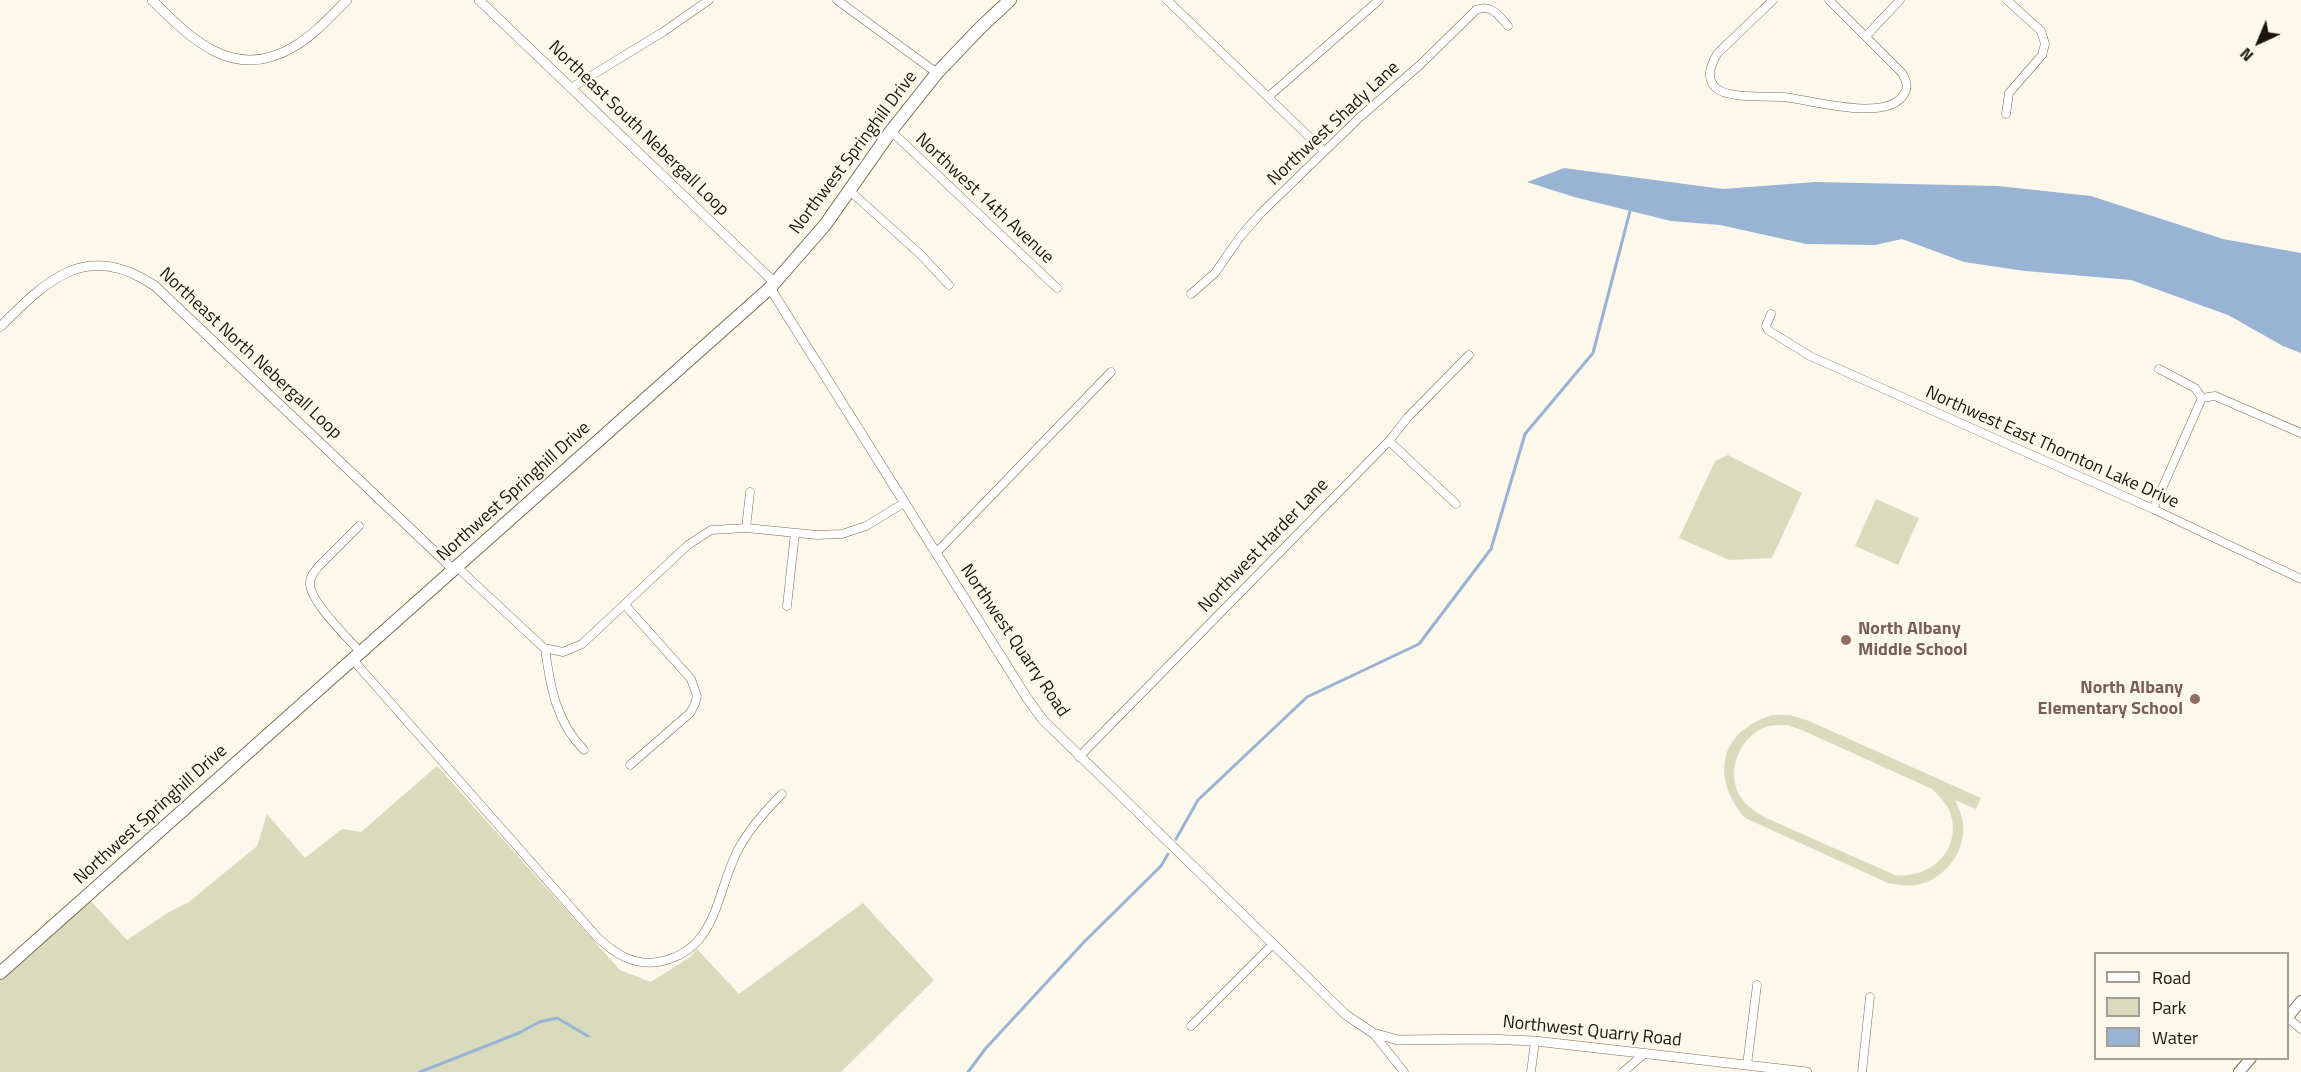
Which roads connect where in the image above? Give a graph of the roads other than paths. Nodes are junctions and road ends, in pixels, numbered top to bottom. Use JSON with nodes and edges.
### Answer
{"nodes":[{"id":1,"x":152,"y":0,"type":"edge"},
{"id":2,"x":347,"y":0,"type":"edge"},
{"id":3,"x":478,"y":0,"type":"edge"},
{"id":4,"x":709,"y":0,"type":"edge"},
{"id":5,"x":837,"y":0,"type":"edge"},
{"id":6,"x":1010,"y":0,"type":"edge"},
{"id":7,"x":1167,"y":0,"type":"edge"},
{"id":8,"x":1379,"y":0,"type":"edge"},
{"id":9,"x":1773,"y":0,"type":"edge"},
{"id":10,"x":1828,"y":0,"type":"edge"},
{"id":11,"x":1900,"y":0,"type":"edge"},
{"id":12,"x":2007,"y":0,"type":"edge"},
{"id":13,"x":1508,"y":26,"type":"dead end"},
{"id":14,"x":1866,"y":36,"type":"junction"},
{"id":15,"x":937,"y":73,"type":"junction"},
{"id":16,"x":571,"y":88,"type":"junction"},
{"id":17,"x":1268,"y":97,"type":"junction"},
{"id":18,"x":2006,"y":114,"type":"dead end"},
{"id":19,"x":891,"y":131,"type":"junction"},
{"id":20,"x":1324,"y":151,"type":"junction"},
{"id":21,"x":850,"y":191,"type":"junction"},
{"id":22,"x":949,"y":285,"type":"dead end"},
{"id":23,"x":772,"y":286,"type":"junction"},
{"id":24,"x":1057,"y":288,"type":"dead end"},
{"id":25,"x":1191,"y":294,"type":"dead end"},
{"id":26,"x":1771,"y":314,"type":"dead end"},
{"id":27,"x":0,"y":327,"type":"edge"},
{"id":28,"x":1469,"y":355,"type":"dead end"},
{"id":29,"x":2159,"y":369,"type":"dead end"},
{"id":30,"x":1111,"y":372,"type":"dead end"},
{"id":31,"x":2202,"y":398,"type":"junction"},
{"id":32,"x":2301,"y":433,"type":"edge"},
{"id":33,"x":1389,"y":441,"type":"junction"},
{"id":34,"x":750,"y":492,"type":"dead end"},
{"id":35,"x":904,"y":503,"type":"junction"},
{"id":36,"x":1456,"y":504,"type":"dead end"},
{"id":37,"x":2153,"y":509,"type":"junction"},
{"id":38,"x":359,"y":526,"type":"dead end"},
{"id":39,"x":746,"y":528,"type":"junction"},
{"id":40,"x":795,"y":533,"type":"junction"},
{"id":41,"x":936,"y":553,"type":"junction"},
{"id":42,"x":456,"y":568,"type":"junction"},
{"id":43,"x":2301,"y":579,"type":"edge"},
{"id":44,"x":625,"y":605,"type":"junction"},
{"id":45,"x":787,"y":606,"type":"dead end"},
{"id":46,"x":545,"y":648,"type":"junction"},
{"id":47,"x":357,"y":657,"type":"junction"},
{"id":48,"x":584,"y":750,"type":"dead end"},
{"id":49,"x":1079,"y":757,"type":"junction"},
{"id":50,"x":630,"y":765,"type":"dead end"},
{"id":51,"x":782,"y":794,"type":"dead end"},
{"id":52,"x":1273,"y":944,"type":"junction"},
{"id":53,"x":0,"y":973,"type":"edge"},
{"id":54,"x":1757,"y":985,"type":"dead end"},
{"id":55,"x":1870,"y":997,"type":"dead end"},
{"id":56,"x":2301,"y":1001,"type":"edge"},
{"id":57,"x":2289,"y":1017,"type":"edge"},
{"id":58,"x":2289,"y":1019,"type":"edge"},
{"id":59,"x":1191,"y":1026,"type":"dead end"},
{"id":60,"x":2301,"y":1029,"type":"edge"},
{"id":61,"x":1373,"y":1034,"type":"junction"},
{"id":62,"x":1535,"y":1041,"type":"junction"},
{"id":63,"x":1644,"y":1054,"type":"junction"},
{"id":64,"x":2250,"y":1060,"type":"edge"},
{"id":65,"x":1747,"y":1065,"type":"junction"},
{"id":66,"x":1404,"y":1072,"type":"edge"},
{"id":67,"x":1531,"y":1072,"type":"edge"},
{"id":68,"x":1623,"y":1072,"type":"edge"},
{"id":69,"x":1807,"y":1072,"type":"edge"},
{"id":70,"x":1862,"y":1072,"type":"edge"},
{"id":71,"x":2239,"y":1072,"type":"edge"}],
"edges":[{"from":1,"to":2,"type":"street"},
{"from":3,"to":16,"type":"street","name":"Northeast South Nebergall Loop"},
{"from":4,"to":16,"type":"street"},
{"from":5,"to":15,"type":"street"},
{"from":6,"to":15,"type":"main road","name":"Northwest Springhill Drive"},
{"from":7,"to":17,"type":"street"},
{"from":8,"to":17,"type":"street"},
{"from":9,"to":14,"type":"street"},
{"from":10,"to":14,"type":"street"},
{"from":11,"to":14,"type":"street"},
{"from":12,"to":18,"type":"street"},
{"from":13,"to":20,"type":"street","name":"Northwest Shady Lane"},
{"from":15,"to":19,"type":"main road","name":"Northwest Springhill Drive"},
{"from":16,"to":23,"type":"street","name":"Northeast South Nebergall Loop"},
{"from":17,"to":20,"type":"street"},
{"from":19,"to":21,"type":"main road","name":"Northwest Springhill Drive"},
{"from":19,"to":24,"type":"street","name":"Northwest 14th Avenue"},
{"from":20,"to":25,"type":"street","name":"Northwest Shady Lane"},
{"from":21,"to":22,"type":"street"},
{"from":21,"to":23,"type":"main road","name":"Northwest Springhill Drive"},
{"from":23,"to":35,"type":"street","name":"Northwest Quarry Road"},
{"from":23,"to":42,"type":"main road","name":"Northwest Springhill Drive"},
{"from":26,"to":37,"type":"street","name":"Northwest East Thornton Lake Drive"},
{"from":27,"to":42,"type":"street","name":"Northeast North Nebergall Loop"},
{"from":28,"to":33,"type":"street","name":"Northwest Harder Lane"},
{"from":29,"to":31,"type":"street"},
{"from":30,"to":41,"type":"street"},
{"from":31,"to":32,"type":"street"},
{"from":31,"to":37,"type":"street"},
{"from":33,"to":36,"type":"street"},
{"from":33,"to":49,"type":"street","name":"Northwest Harder Lane"},
{"from":34,"to":39,"type":"street"},
{"from":35,"to":40,"type":"street"},
{"from":35,"to":41,"type":"street","name":"Northwest Quarry Road"},
{"from":37,"to":43,"type":"street","name":"Northwest East Thornton Lake Drive"},
{"from":38,"to":47,"type":"street"},
{"from":39,"to":40,"type":"street"},
{"from":39,"to":44,"type":"street"},
{"from":40,"to":45,"type":"street"},
{"from":41,"to":49,"type":"street","name":"Northwest Quarry Road"},
{"from":42,"to":46,"type":"street"},
{"from":42,"to":47,"type":"main road","name":"Northwest Springhill Drive"},
{"from":44,"to":46,"type":"street"},
{"from":44,"to":50,"type":"street"},
{"from":46,"to":48,"type":"street"},
{"from":47,"to":51,"type":"street"},
{"from":47,"to":53,"type":"main road","name":"Northwest Springhill Drive"},
{"from":49,"to":52,"type":"street","name":"Northwest Quarry Road"},
{"from":52,"to":59,"type":"street"},
{"from":52,"to":61,"type":"street","name":"Northwest Quarry Road"},
{"from":54,"to":65,"type":"street"},
{"from":55,"to":70,"type":"street"},
{"from":56,"to":57,"type":"main road"},
{"from":58,"to":60,"type":"street"},
{"from":61,"to":62,"type":"street","name":"Northwest Quarry Road"},
{"from":61,"to":66,"type":"street","name":"Northwest Quarry Road"},
{"from":62,"to":63,"type":"street","name":"Northwest Quarry Road"},
{"from":62,"to":67,"type":"street"},
{"from":63,"to":65,"type":"street","name":"Northwest Quarry Road"},
{"from":63,"to":68,"type":"street"},
{"from":64,"to":71,"type":"main road"},
{"from":65,"to":69,"type":"street","name":"Northwest Quarry Road"}]}
